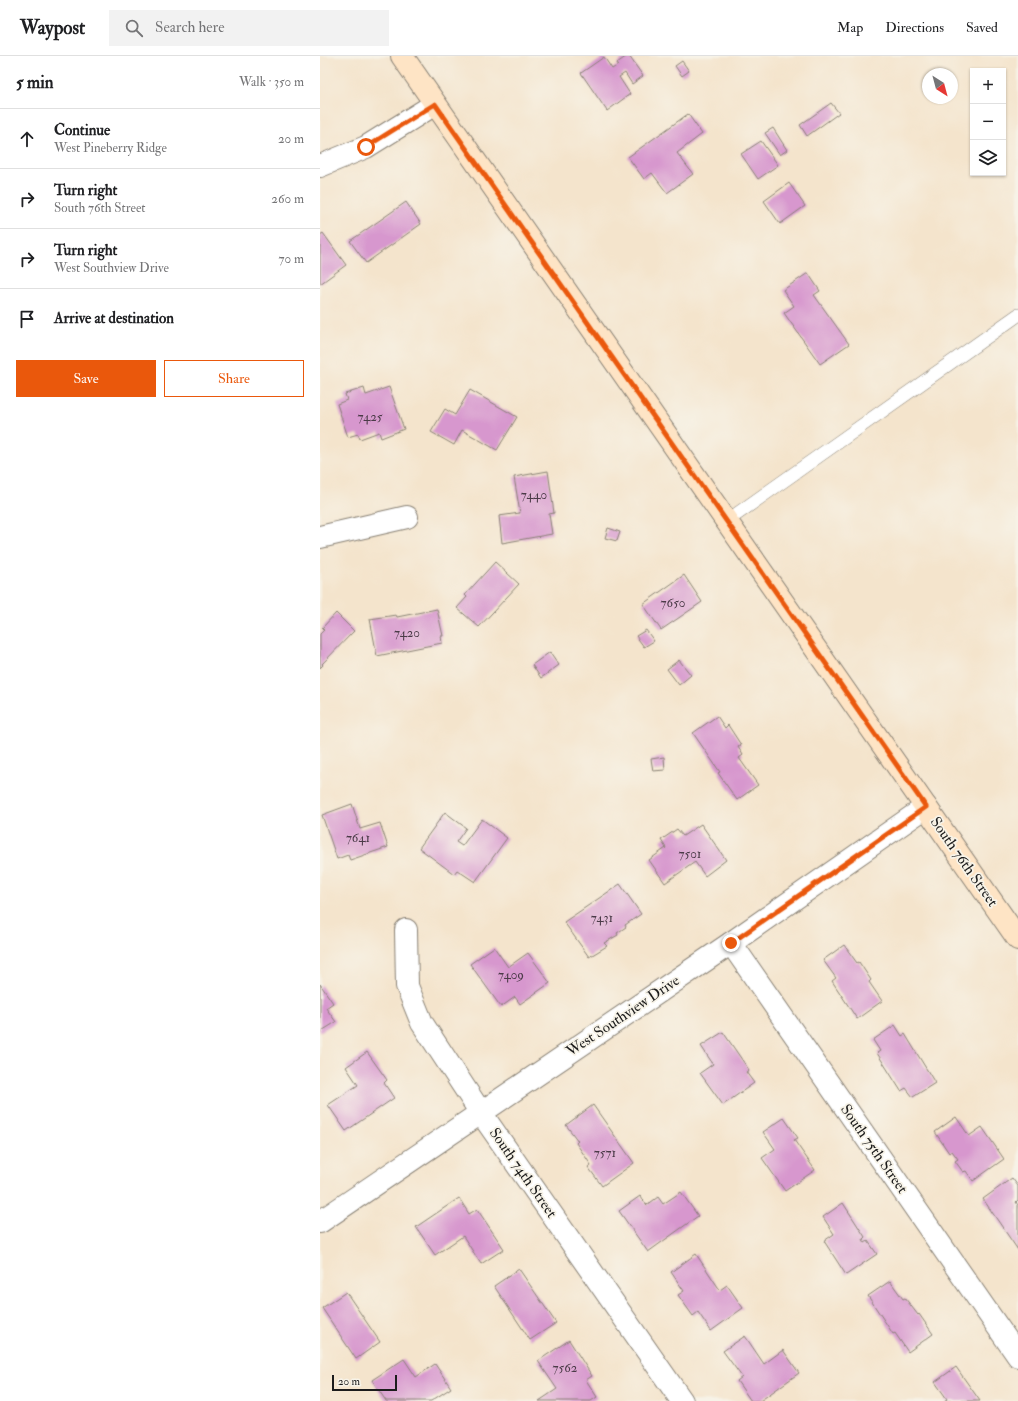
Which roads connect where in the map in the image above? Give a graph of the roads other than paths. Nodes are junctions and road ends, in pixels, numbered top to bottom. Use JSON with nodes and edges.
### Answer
{"nodes":[{"id":1,"x":402,"y":56,"type":"edge"},
{"id":2,"x":435,"y":104,"type":"junction"},
{"id":3,"x":320,"y":166,"type":"edge"},
{"id":4,"x":1018,"y":315,"type":"edge"},
{"id":5,"x":407,"y":517,"type":"dead end"},
{"id":6,"x":727,"y":522,"type":"junction"},
{"id":7,"x":320,"y":538,"type":"edge"},
{"id":8,"x":926,"y":807,"type":"junction"},
{"id":9,"x":406,"y":930,"type":"dead end"},
{"id":10,"x":1018,"y":939,"type":"edge"},
{"id":11,"x":731,"y":943,"type":"junction"},
{"id":12,"x":481,"y":1113,"type":"junction"},
{"id":13,"x":320,"y":1222,"type":"edge"},
{"id":14,"x":1018,"y":1356,"type":"edge"},
{"id":15,"x":682,"y":1401,"type":"edge"}],
"edges":[{"from":1,"to":2,"type":"main road","name":"South 76th Street"},
{"from":2,"to":3,"type":"street"},
{"from":2,"to":6,"type":"main road","name":"South 76th Street"},
{"from":4,"to":6,"type":"lane"},
{"from":5,"to":7,"type":"street"},
{"from":6,"to":8,"type":"main road","name":"South 76th Street"},
{"from":8,"to":10,"type":"main road","name":"South 76th Street"},
{"from":8,"to":11,"type":"street","name":"West Southview Drive"},
{"from":9,"to":12,"type":"street","name":"South 74th Street"},
{"from":11,"to":12,"type":"street","name":"West Southview Drive"},
{"from":11,"to":14,"type":"street","name":"South 75th Street"},
{"from":12,"to":13,"type":"street","name":"West Southview Drive"},
{"from":12,"to":15,"type":"street","name":"South 74th Street"}]}
